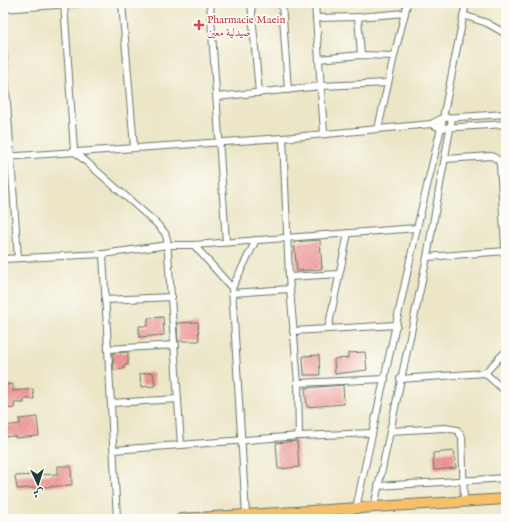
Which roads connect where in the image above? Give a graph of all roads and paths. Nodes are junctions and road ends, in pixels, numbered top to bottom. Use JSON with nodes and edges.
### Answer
{"nodes":[{"id":1,"x":83,"y":3,"type":"edge"},
{"id":2,"x":122,"y":3,"type":"edge"},
{"id":3,"x":210,"y":3,"type":"edge"},
{"id":4,"x":251,"y":3,"type":"edge"},
{"id":5,"x":282,"y":3,"type":"edge"},
{"id":6,"x":316,"y":3,"type":"edge"},
{"id":7,"x":407,"y":3,"type":"edge"},
{"id":8,"x":466,"y":3,"type":"edge"},
{"id":9,"x":64,"y":4,"type":"edge"},
{"id":10,"x":3,"y":9,"type":"edge"},
{"id":11,"x":405,"y":13,"type":"junction"},
{"id":12,"x":463,"y":15,"type":"junction"},
{"id":13,"x":358,"y":17,"type":"junction"},
{"id":14,"x":316,"y":18,"type":"junction"},
{"id":15,"x":506,"y":34,"type":"edge"},
{"id":16,"x":3,"y":46,"type":"edge"},
{"id":17,"x":361,"y":55,"type":"junction"},
{"id":18,"x":394,"y":56,"type":"junction"},
{"id":19,"x":319,"y":59,"type":"junction"},
{"id":20,"x":388,"y":83,"type":"junction"},
{"id":21,"x":320,"y":86,"type":"junction"},
{"id":22,"x":288,"y":90,"type":"junction"},
{"id":23,"x":258,"y":93,"type":"junction"},
{"id":24,"x":217,"y":97,"type":"junction"},
{"id":25,"x":506,"y":114,"type":"edge"},
{"id":26,"x":443,"y":118,"type":"junction"},
{"id":27,"x":452,"y":118,"type":"junction"},
{"id":28,"x":431,"y":124,"type":"junction"},
{"id":29,"x":506,"y":124,"type":"edge"},
{"id":30,"x":441,"y":128,"type":"junction"},
{"id":31,"x":450,"y":128,"type":"junction"},
{"id":32,"x":378,"y":129,"type":"junction"},
{"id":33,"x":324,"y":133,"type":"junction"},
{"id":34,"x":283,"y":138,"type":"junction"},
{"id":35,"x":220,"y":142,"type":"junction"},
{"id":36,"x":134,"y":147,"type":"junction"},
{"id":37,"x":74,"y":152,"type":"junction"},
{"id":38,"x":10,"y":156,"type":"junction"},
{"id":39,"x":3,"y":157,"type":"edge"},
{"id":40,"x":445,"y":159,"type":"junction"},
{"id":41,"x":417,"y":228,"type":"junction"},
{"id":42,"x":348,"y":233,"type":"junction"},
{"id":43,"x":287,"y":238,"type":"junction"},
{"id":44,"x":256,"y":240,"type":"junction"},
{"id":45,"x":226,"y":242,"type":"junction"},
{"id":46,"x":168,"y":245,"type":"junction"},
{"id":47,"x":194,"y":245,"type":"junction"},
{"id":48,"x":506,"y":251,"type":"edge"},
{"id":49,"x":103,"y":254,"type":"junction"},
{"id":50,"x":427,"y":257,"type":"junction"},
{"id":51,"x":18,"y":258,"type":"junction"},
{"id":52,"x":3,"y":259,"type":"edge"},
{"id":53,"x":506,"y":264,"type":"edge"},
{"id":54,"x":339,"y":274,"type":"junction"},
{"id":55,"x":289,"y":277,"type":"junction"},
{"id":56,"x":290,"y":289,"type":"junction"},
{"id":57,"x":232,"y":291,"type":"junction"},
{"id":58,"x":172,"y":297,"type":"junction"},
{"id":59,"x":105,"y":300,"type":"junction"},
{"id":60,"x":397,"y":325,"type":"junction"},
{"id":61,"x":328,"y":329,"type":"junction"},
{"id":62,"x":293,"y":331,"type":"junction"},
{"id":63,"x":176,"y":346,"type":"junction"},
{"id":64,"x":108,"y":349,"type":"junction"},
{"id":65,"x":506,"y":351,"type":"edge"},
{"id":66,"x":486,"y":374,"type":"junction"},
{"id":67,"x":385,"y":378,"type":"junction"},
{"id":68,"x":400,"y":378,"type":"junction"},
{"id":69,"x":298,"y":383,"type":"junction"},
{"id":70,"x":506,"y":392,"type":"edge"},
{"id":71,"x":178,"y":399,"type":"junction"},
{"id":72,"x":111,"y":403,"type":"junction"},
{"id":73,"x":390,"y":431,"type":"junction"},
{"id":74,"x":372,"y":433,"type":"junction"},
{"id":75,"x":299,"y":436,"type":"junction"},
{"id":76,"x":241,"y":441,"type":"junction"},
{"id":77,"x":181,"y":445,"type":"junction"},
{"id":78,"x":114,"y":450,"type":"junction"},
{"id":79,"x":506,"y":478,"type":"edge"},
{"id":80,"x":463,"y":481,"type":"junction"},
{"id":81,"x":378,"y":486,"type":"junction"},
{"id":82,"x":506,"y":499,"type":"edge"},
{"id":83,"x":464,"y":500,"type":"junction"},
{"id":84,"x":374,"y":507,"type":"junction"},
{"id":85,"x":356,"y":508,"type":"junction"},
{"id":86,"x":246,"y":515,"type":"junction"},
{"id":87,"x":273,"y":516,"type":"edge"},
{"id":88,"x":117,"y":519,"type":"edge"},
{"id":89,"x":181,"y":519,"type":"edge"}],
"edges":[{"from":1,"to":9,"type":"street"},
{"from":2,"to":36,"type":"street"},
{"from":3,"to":24,"type":"street"},
{"from":4,"to":23,"type":"street"},
{"from":5,"to":22,"type":"street"},
{"from":6,"to":14,"type":"street"},
{"from":7,"to":11,"type":"street"},
{"from":8,"to":12,"type":"street"},
{"from":9,"to":10,"type":"street"},
{"from":9,"to":37,"type":"street"},
{"from":11,"to":13,"type":"street"},
{"from":11,"to":18,"type":"street"},
{"from":12,"to":15,"type":"street"},
{"from":12,"to":26,"type":"street"},
{"from":13,"to":14,"type":"street"},
{"from":13,"to":17,"type":"street"},
{"from":14,"to":19,"type":"street"},
{"from":16,"to":38,"type":"street"},
{"from":17,"to":18,"type":"street"},
{"from":17,"to":19,"type":"street"},
{"from":18,"to":20,"type":"street"},
{"from":19,"to":21,"type":"street"},
{"from":20,"to":21,"type":"street"},
{"from":20,"to":32,"type":"street"},
{"from":21,"to":22,"type":"street"},
{"from":21,"to":33,"type":"street"},
{"from":22,"to":23,"type":"street"},
{"from":23,"to":24,"type":"street"},
{"from":24,"to":35,"type":"street"},
{"from":25,"to":27,"type":"street"},
{"from":26,"to":27,"type":"street"},
{"from":26,"to":28,"type":"street"},
{"from":26,"to":30,"type":"street"},
{"from":27,"to":31,"type":"street"},
{"from":28,"to":30,"type":"street"},
{"from":28,"to":32,"type":"street"},
{"from":29,"to":31,"type":"street"},
{"from":30,"to":31,"type":"street"},
{"from":30,"to":41,"type":"street"},
{"from":31,"to":40,"type":"street"},
{"from":32,"to":33,"type":"street"},
{"from":33,"to":34,"type":"street"},
{"from":34,"to":35,"type":"street"},
{"from":34,"to":43,"type":"street"},
{"from":35,"to":36,"type":"street"},
{"from":35,"to":45,"type":"street"},
{"from":36,"to":37,"type":"street"},
{"from":37,"to":38,"type":"street"},
{"from":37,"to":46,"type":"street"},
{"from":38,"to":39,"type":"street"},
{"from":38,"to":51,"type":"street"},
{"from":40,"to":48,"type":"street"},
{"from":40,"to":50,"type":"street"},
{"from":41,"to":42,"type":"street"},
{"from":41,"to":60,"type":"street"},
{"from":42,"to":43,"type":"street"},
{"from":42,"to":54,"type":"street"},
{"from":43,"to":44,"type":"street"},
{"from":43,"to":55,"type":"street"},
{"from":44,"to":45,"type":"street"},
{"from":44,"to":57,"type":"street"},
{"from":45,"to":47,"type":"street"},
{"from":46,"to":47,"type":"street"},
{"from":46,"to":49,"type":"street"},
{"from":46,"to":58,"type":"street"},
{"from":47,"to":57,"type":"street"},
{"from":48,"to":50,"type":"street"},
{"from":48,"to":53,"type":"street"},
{"from":49,"to":51,"type":"street"},
{"from":49,"to":59,"type":"street"},
{"from":50,"to":68,"type":"street"},
{"from":51,"to":52,"type":"street"},
{"from":54,"to":55,"type":"street"},
{"from":54,"to":61,"type":"street"},
{"from":55,"to":56,"type":"street"},
{"from":56,"to":57,"type":"street"},
{"from":56,"to":62,"type":"street"},
{"from":57,"to":76,"type":"street"},
{"from":58,"to":59,"type":"street"},
{"from":58,"to":63,"type":"street"},
{"from":59,"to":64,"type":"street"},
{"from":60,"to":61,"type":"street"},
{"from":60,"to":67,"type":"street"},
{"from":61,"to":62,"type":"street"},
{"from":62,"to":69,"type":"street"},
{"from":63,"to":64,"type":"street"},
{"from":63,"to":71,"type":"street"},
{"from":64,"to":72,"type":"street"},
{"from":65,"to":66,"type":"street"},
{"from":66,"to":68,"type":"street"},
{"from":66,"to":70,"type":"street"},
{"from":67,"to":69,"type":"street"},
{"from":67,"to":74,"type":"street"},
{"from":68,"to":73,"type":"street"},
{"from":69,"to":75,"type":"street"},
{"from":71,"to":72,"type":"street"},
{"from":71,"to":77,"type":"street"},
{"from":72,"to":78,"type":"street"},
{"from":73,"to":80,"type":"street"},
{"from":73,"to":81,"type":"street"},
{"from":74,"to":75,"type":"street"},
{"from":74,"to":85,"type":"street"},
{"from":75,"to":76,"type":"street"},
{"from":76,"to":77,"type":"street"},
{"from":76,"to":86,"type":"street"},
{"from":77,"to":78,"type":"street"},
{"from":78,"to":88,"type":"street"},
{"from":79,"to":80,"type":"street"},
{"from":80,"to":81,"type":"street"},
{"from":80,"to":83,"type":"street"},
{"from":81,"to":84,"type":"street"},
{"from":82,"to":83,"type":"main road"},
{"from":83,"to":84,"type":"main road"},
{"from":84,"to":85,"type":"main road"},
{"from":85,"to":87,"type":"main road"},
{"from":86,"to":87,"type":"main road"},
{"from":86,"to":89,"type":"main road"}]}
